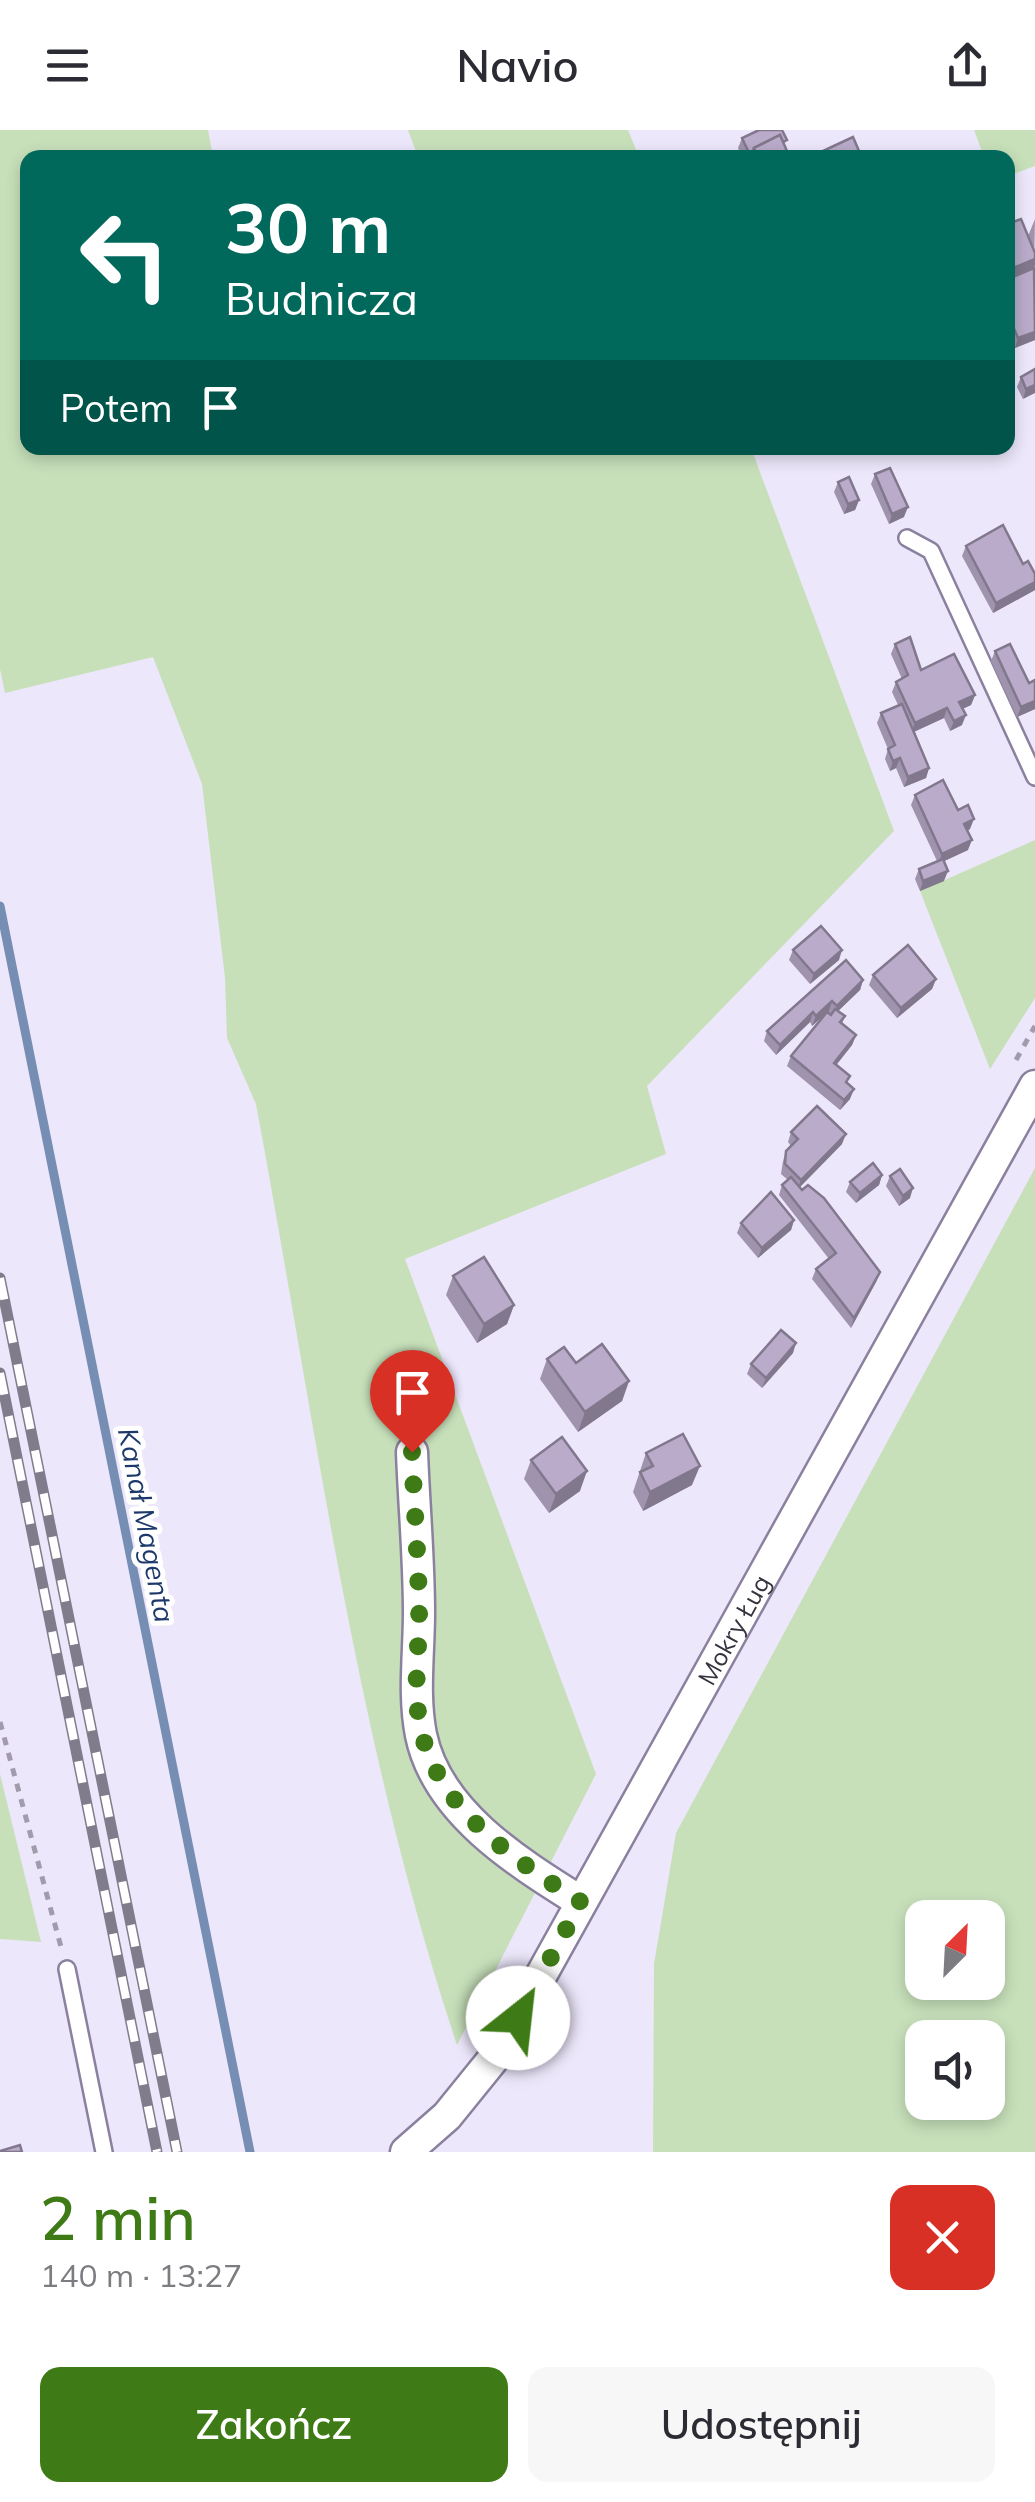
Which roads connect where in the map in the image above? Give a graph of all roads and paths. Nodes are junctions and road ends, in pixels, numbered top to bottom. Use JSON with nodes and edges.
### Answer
{"nodes":[{"id":1,"x":907,"y":538,"type":"dead end"},
{"id":2,"x":1035,"y":777,"type":"edge"},
{"id":3,"x":1035,"y":1086,"type":"edge"},
{"id":4,"x":412,"y":1452,"type":"dead end"},
{"id":5,"x":0,"y":1722,"type":"edge"},
{"id":6,"x":581,"y":1902,"type":"junction"},
{"id":7,"x":67,"y":1970,"type":"joint"},
{"id":8,"x":104,"y":2152,"type":"edge"},
{"id":9,"x":406,"y":2152,"type":"edge"}],
"edges":[{"from":1,"to":2,"type":"lane"},
{"from":3,"to":6,"type":"street","name":"Mokry Ług"},
{"from":4,"to":6,"type":"street"},
{"from":5,"to":7,"type":"path"},
{"from":6,"to":9,"type":"street","name":"Mokry Ług"},
{"from":7,"to":8,"type":"lane"}]}
